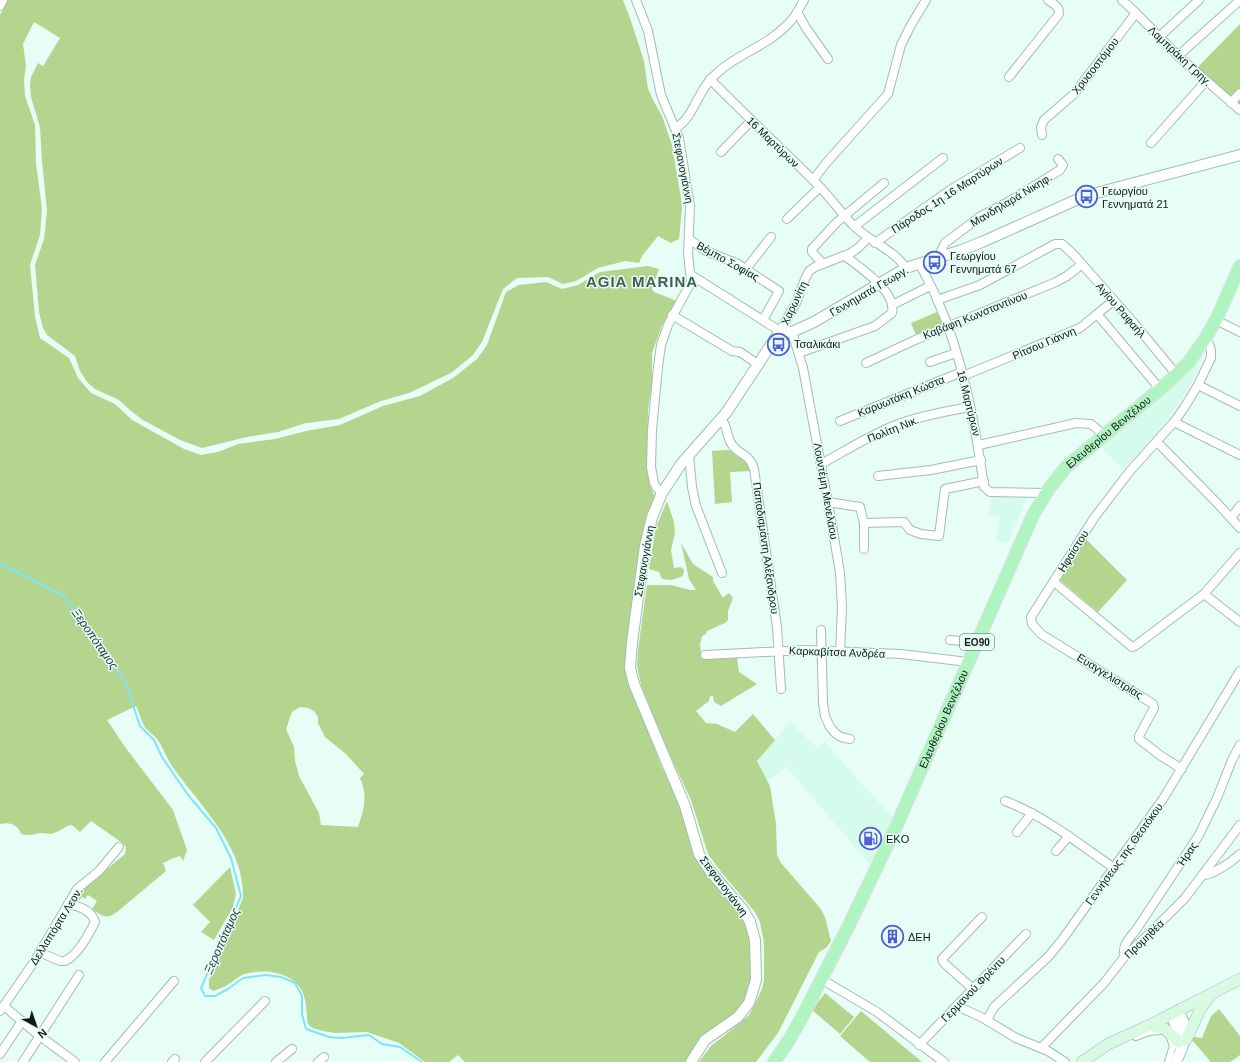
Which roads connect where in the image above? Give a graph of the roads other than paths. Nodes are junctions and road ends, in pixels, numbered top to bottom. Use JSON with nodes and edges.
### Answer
{"nodes":[{"id":1,"x":3,"y":0,"type":"edge"},
{"id":2,"x":636,"y":0,"type":"edge"},
{"id":3,"x":804,"y":0,"type":"edge"},
{"id":4,"x":926,"y":0,"type":"edge"},
{"id":5,"x":1048,"y":0,"type":"edge"},
{"id":6,"x":1122,"y":0,"type":"edge"},
{"id":7,"x":1200,"y":0,"type":"edge"},
{"id":8,"x":1240,"y":0,"type":"edge"},
{"id":9,"x":0,"y":6,"type":"edge"},
{"id":10,"x":797,"y":12,"type":"junction"},
{"id":11,"x":1136,"y":13,"type":"junction"},
{"id":12,"x":1159,"y":37,"type":"junction"},
{"id":13,"x":1178,"y":56,"type":"junction"},
{"id":14,"x":828,"y":59,"type":"dead end"},
{"id":15,"x":1009,"y":77,"type":"dead end"},
{"id":16,"x":710,"y":79,"type":"junction"},
{"id":17,"x":1206,"y":81,"type":"junction"},
{"id":18,"x":1240,"y":93,"type":"edge"},
{"id":19,"x":1231,"y":103,"type":"junction"},
{"id":20,"x":1240,"y":110,"type":"edge"},
{"id":21,"x":751,"y":121,"type":"junction"},
{"id":22,"x":676,"y":128,"type":"junction"},
{"id":23,"x":1042,"y":135,"type":"dead end"},
{"id":24,"x":1151,"y":143,"type":"dead end"},
{"id":25,"x":1020,"y":148,"type":"dead end"},
{"id":26,"x":721,"y":152,"type":"dead end"},
{"id":27,"x":1240,"y":155,"type":"edge"},
{"id":28,"x":943,"y":158,"type":"dead end"},
{"id":29,"x":1058,"y":159,"type":"dead end"},
{"id":30,"x":813,"y":180,"type":"junction"},
{"id":31,"x":884,"y":183,"type":"dead end"},
{"id":32,"x":820,"y":187,"type":"junction"},
{"id":33,"x":844,"y":215,"type":"junction"},
{"id":34,"x":787,"y":219,"type":"dead end"},
{"id":35,"x":855,"y":226,"type":"junction"},
{"id":36,"x":771,"y":237,"type":"dead end"},
{"id":37,"x":868,"y":238,"type":"junction"},
{"id":38,"x":689,"y":239,"type":"junction"},
{"id":39,"x":875,"y":243,"type":"junction"},
{"id":40,"x":845,"y":256,"type":"junction"},
{"id":41,"x":938,"y":257,"type":"junction"},
{"id":42,"x":919,"y":263,"type":"junction"},
{"id":43,"x":823,"y":264,"type":"junction"},
{"id":44,"x":1081,"y":265,"type":"junction"},
{"id":45,"x":1240,"y":266,"type":"edge"},
{"id":46,"x":906,"y":268,"type":"junction"},
{"id":47,"x":746,"y":270,"type":"junction"},
{"id":48,"x":691,"y":276,"type":"junction"},
{"id":49,"x":879,"y":283,"type":"junction"},
{"id":50,"x":930,"y":286,"type":"junction"},
{"id":51,"x":937,"y":300,"type":"junction"},
{"id":52,"x":1113,"y":301,"type":"junction"},
{"id":53,"x":892,"y":308,"type":"junction"},
{"id":54,"x":1097,"y":314,"type":"junction"},
{"id":55,"x":672,"y":315,"type":"junction"},
{"id":56,"x":763,"y":320,"type":"junction"},
{"id":57,"x":1216,"y":320,"type":"junction"},
{"id":58,"x":948,"y":327,"type":"junction"},
{"id":59,"x":780,"y":331,"type":"junction"},
{"id":60,"x":792,"y":332,"type":"junction"},
{"id":61,"x":1240,"y":332,"type":"edge"},
{"id":62,"x":1205,"y":339,"type":"junction"},
{"id":63,"x":798,"y":353,"type":"junction"},
{"id":64,"x":956,"y":353,"type":"junction"},
{"id":65,"x":930,"y":362,"type":"dead end"},
{"id":66,"x":866,"y":363,"type":"dead end"},
{"id":67,"x":759,"y":365,"type":"junction"},
{"id":68,"x":962,"y":374,"type":"junction"},
{"id":69,"x":1176,"y":374,"type":"junction"},
{"id":70,"x":1198,"y":385,"type":"junction"},
{"id":71,"x":1160,"y":389,"type":"junction"},
{"id":72,"x":1240,"y":406,"type":"edge"},
{"id":73,"x":970,"y":407,"type":"junction"},
{"id":74,"x":721,"y":419,"type":"junction"},
{"id":75,"x":840,"y":421,"type":"dead end"},
{"id":76,"x":1174,"y":422,"type":"junction"},
{"id":77,"x":1104,"y":436,"type":"junction"},
{"id":78,"x":1157,"y":442,"type":"junction"},
{"id":79,"x":979,"y":445,"type":"junction"},
{"id":80,"x":689,"y":455,"type":"junction"},
{"id":81,"x":1240,"y":455,"type":"edge"},
{"id":82,"x":981,"y":460,"type":"junction"},
{"id":83,"x":821,"y":464,"type":"junction"},
{"id":84,"x":878,"y":476,"type":"dead end"},
{"id":85,"x":984,"y":481,"type":"junction"},
{"id":86,"x":662,"y":493,"type":"junction"},
{"id":87,"x":1046,"y":493,"type":"junction"},
{"id":88,"x":828,"y":502,"type":"junction"},
{"id":89,"x":1240,"y":506,"type":"edge"},
{"id":90,"x":1231,"y":518,"type":"junction"},
{"id":91,"x":864,"y":523,"type":"junction"},
{"id":92,"x":1240,"y":528,"type":"edge"},
{"id":93,"x":864,"y":549,"type":"dead end"},
{"id":94,"x":1240,"y":553,"type":"edge"},
{"id":95,"x":722,"y":573,"type":"dead end"},
{"id":96,"x":1054,"y":582,"type":"junction"},
{"id":97,"x":1204,"y":594,"type":"junction"},
{"id":98,"x":1240,"y":622,"type":"edge"},
{"id":99,"x":821,"y":630,"type":"dead end"},
{"id":100,"x":950,"y":640,"type":"dead end"},
{"id":101,"x":976,"y":642,"type":"junction"},
{"id":102,"x":779,"y":651,"type":"junction"},
{"id":103,"x":821,"y":651,"type":"junction"},
{"id":104,"x":840,"y":652,"type":"junction"},
{"id":105,"x":705,"y":655,"type":"dead end"},
{"id":106,"x":968,"y":662,"type":"junction"},
{"id":107,"x":1240,"y":671,"type":"edge"},
{"id":108,"x":781,"y":689,"type":"dead end"},
{"id":109,"x":850,"y":739,"type":"dead end"},
{"id":110,"x":1240,"y":745,"type":"edge"},
{"id":111,"x":1182,"y":769,"type":"junction"},
{"id":112,"x":1005,"y":801,"type":"dead end"},
{"id":113,"x":1032,"y":813,"type":"junction"},
{"id":114,"x":1240,"y":825,"type":"edge"},
{"id":115,"x":1017,"y":832,"type":"dead end"},
{"id":116,"x":1069,"y":836,"type":"junction"},
{"id":117,"x":119,"y":847,"type":"dead end"},
{"id":118,"x":1056,"y":851,"type":"dead end"},
{"id":119,"x":1240,"y":854,"type":"edge"},
{"id":120,"x":1114,"y":868,"type":"junction"},
{"id":121,"x":1204,"y":874,"type":"junction"},
{"id":122,"x":68,"y":904,"type":"junction"},
{"id":123,"x":982,"y":916,"type":"dead end"},
{"id":124,"x":1026,"y":934,"type":"dead end"},
{"id":125,"x":39,"y":952,"type":"junction"},
{"id":126,"x":1125,"y":956,"type":"junction"},
{"id":127,"x":80,"y":975,"type":"dead end"},
{"id":128,"x":821,"y":979,"type":"junction"},
{"id":129,"x":1240,"y":979,"type":"edge"},
{"id":130,"x":174,"y":981,"type":"dead end"},
{"id":131,"x":973,"y":989,"type":"junction"},
{"id":132,"x":1210,"y":998,"type":"junction"},
{"id":133,"x":265,"y":1001,"type":"dead end"},
{"id":134,"x":957,"y":1006,"type":"junction"},
{"id":135,"x":2,"y":1009,"type":"edge"},
{"id":136,"x":1174,"y":1012,"type":"junction"},
{"id":137,"x":987,"y":1020,"type":"junction"},
{"id":138,"x":22,"y":1021,"type":"junction"},
{"id":139,"x":1150,"y":1025,"type":"junction"},
{"id":140,"x":40,"y":1036,"type":"junction"},
{"id":141,"x":1182,"y":1041,"type":"junction"},
{"id":142,"x":919,"y":1045,"type":"junction"},
{"id":143,"x":1041,"y":1048,"type":"junction"},
{"id":144,"x":292,"y":1049,"type":"dead end"},
{"id":145,"x":0,"y":1054,"type":"edge"},
{"id":146,"x":1179,"y":1059,"type":"edge"},
{"id":147,"x":23,"y":1062,"type":"edge"},
{"id":148,"x":75,"y":1062,"type":"edge"},
{"id":149,"x":105,"y":1062,"type":"edge"},
{"id":150,"x":205,"y":1062,"type":"edge"},
{"id":151,"x":276,"y":1062,"type":"edge"},
{"id":152,"x":691,"y":1062,"type":"edge"},
{"id":153,"x":774,"y":1062,"type":"edge"},
{"id":154,"x":944,"y":1062,"type":"edge"},
{"id":155,"x":1065,"y":1062,"type":"edge"},
{"id":156,"x":1082,"y":1062,"type":"edge"},
{"id":157,"x":1091,"y":1062,"type":"edge"},
{"id":158,"x":1168,"y":1062,"type":"edge"}],
"edges":[{"from":1,"to":9,"type":"street"},
{"from":2,"to":22,"type":"street","name":"Στεφανογιάννη"},
{"from":3,"to":10,"type":"street"},
{"from":4,"to":30,"type":"street"},
{"from":5,"to":15,"type":"street"},
{"from":6,"to":11,"type":"street","name":"Λαμπράκη Γρηγ."},
{"from":7,"to":12,"type":"street"},
{"from":8,"to":13,"type":"street"},
{"from":10,"to":14,"type":"street"},
{"from":10,"to":16,"type":"street"},
{"from":11,"to":12,"type":"street","name":"Λαμπράκη Γρηγ."},
{"from":11,"to":23,"type":"street","name":"Χρυσοστόμου"},
{"from":12,"to":13,"type":"street","name":"Λαμπράκη Γρηγ."},
{"from":13,"to":17,"type":"street","name":"Λαμπράκη Γρηγ."},
{"from":16,"to":21,"type":"street","name":"16 Μαρτύρων"},
{"from":16,"to":22,"type":"street"},
{"from":17,"to":19,"type":"street","name":"Λαμπράκη Γρηγ."},
{"from":17,"to":24,"type":"street"},
{"from":18,"to":19,"type":"street"},
{"from":19,"to":20,"type":"street","name":"Λαμπράκη Γρηγ."},
{"from":21,"to":26,"type":"street"},
{"from":21,"to":30,"type":"street","name":"16 Μαρτύρων"},
{"from":22,"to":38,"type":"street","name":"Στεφανογιάννη"},
{"from":25,"to":39,"type":"street","name":"Πάροδος 1η 16 Μαρτύρων"},
{"from":27,"to":41,"type":"street","name":"Γεννηματά Γεωργ."},
{"from":28,"to":35,"type":"street"},
{"from":29,"to":41,"type":"street","name":"Μανδηλαρά Νικηφ."},
{"from":30,"to":32,"type":"street","name":"16 Μαρτύρων"},
{"from":31,"to":33,"type":"street"},
{"from":32,"to":33,"type":"street","name":"16 Μαρτύρων"},
{"from":32,"to":34,"type":"street"},
{"from":33,"to":35,"type":"street","name":"16 Μαρτύρων"},
{"from":33,"to":43,"type":"street"},
{"from":35,"to":37,"type":"street","name":"16 Μαρτύρων"},
{"from":36,"to":47,"type":"street"},
{"from":37,"to":39,"type":"street","name":"16 Μαρτύρων"},
{"from":37,"to":40,"type":"street","name":"Χαρωνίτη"},
{"from":38,"to":47,"type":"street","name":"Βέμπο Σοφίας"},
{"from":38,"to":48,"type":"street","name":"Στεφανογιάννη"},
{"from":39,"to":46,"type":"street","name":"16 Μαρτύρων"},
{"from":40,"to":43,"type":"street","name":"Χαρωνίτη"},
{"from":40,"to":49,"type":"street"},
{"from":41,"to":42,"type":"street","name":"Γεννηματά Γεωργ."},
{"from":42,"to":46,"type":"street","name":"Γεννηματά Γεωργ."},
{"from":42,"to":50,"type":"street","name":"16 Μαρτύρων"},
{"from":43,"to":59,"type":"street","name":"Χαρωνίτη"},
{"from":44,"to":51,"type":"street","name":"Αγίου Ραφαήλ"},
{"from":44,"to":52,"type":"street","name":"Αγίου Ραφαήλ"},
{"from":44,"to":58,"type":"street","name":"Καβάφη Κωνσταντίνου"},
{"from":45,"to":57,"type":"main road","name":"Ελευθερίου Βενιζέλου","number":"ΕΟ90"},
{"from":46,"to":49,"type":"street","name":"Γεννηματά Γεωργ."},
{"from":47,"to":56,"type":"street","name":"Βέμπο Σοφίας"},
{"from":48,"to":55,"type":"street","name":"Στεφανογιάννη"},
{"from":48,"to":56,"type":"street"},
{"from":49,"to":53,"type":"street"},
{"from":49,"to":60,"type":"street","name":"Γεννηματά Γεωργ."},
{"from":50,"to":51,"type":"street","name":"16 Μαρτύρων"},
{"from":50,"to":53,"type":"street"},
{"from":51,"to":58,"type":"street","name":"16 Μαρτύρων"},
{"from":52,"to":54,"type":"street","name":"Ρίτσου Γιάννη"},
{"from":52,"to":69,"type":"street","name":"Αγίου Ραφαήλ"},
{"from":53,"to":63,"type":"street"},
{"from":54,"to":68,"type":"street","name":"Ρίτσου Γιάννη"},
{"from":54,"to":71,"type":"street"},
{"from":55,"to":67,"type":"street"},
{"from":55,"to":86,"type":"street","name":"Στεφανογιάννη"},
{"from":56,"to":59,"type":"street"},
{"from":57,"to":61,"type":"street"},
{"from":57,"to":62,"type":"main road","name":"Ελευθερίου Βενιζέλου","number":"ΕΟ90"},
{"from":58,"to":64,"type":"street","name":"16 Μαρτύρων"},
{"from":58,"to":66,"type":"street","name":"Καβάφη Κωνσταντίνου"},
{"from":59,"to":60,"type":"street","name":"Γεννηματά Γεωργ."},
{"from":59,"to":67,"type":"street"},
{"from":60,"to":63,"type":"street","name":"Λουντέμη Μενελάου"},
{"from":62,"to":69,"type":"main road","name":"Ελευθερίου Βενιζέλου","number":"ΕΟ90"},
{"from":62,"to":70,"type":"street","name":"Ηφαίστου"},
{"from":63,"to":83,"type":"street","name":"Λουντέμη Μενελάου"},
{"from":64,"to":65,"type":"street"},
{"from":64,"to":68,"type":"street","name":"16 Μαρτύρων"},
{"from":67,"to":74,"type":"street"},
{"from":68,"to":73,"type":"street","name":"16 Μαρτύρων"},
{"from":68,"to":75,"type":"street","name":"Καρυωτάκη Κώστα"},
{"from":69,"to":71,"type":"main road","name":"Ελευθερίου Βενιζέλου","number":"ΕΟ90"},
{"from":70,"to":72,"type":"street"},
{"from":70,"to":76,"type":"street","name":"Ηφαίστου"},
{"from":71,"to":77,"type":"main road","name":"Ελευθερίου Βενιζέλου","number":"ΕΟ90"},
{"from":73,"to":79,"type":"street","name":"16 Μαρτύρων"},
{"from":73,"to":83,"type":"street","name":"Πολίτη Νικ."},
{"from":74,"to":80,"type":"street"},
{"from":74,"to":102,"type":"street","name":"Παπαδιαμάντη Αλέξανδρου"},
{"from":76,"to":78,"type":"street","name":"Ηφαίστου"},
{"from":76,"to":81,"type":"street"},
{"from":77,"to":79,"type":"street"},
{"from":77,"to":87,"type":"main road","name":"Ελευθερίου Βενιζέλου","number":"ΕΟ90"},
{"from":78,"to":90,"type":"street"},
{"from":78,"to":96,"type":"street","name":"Ηφαίστου"},
{"from":79,"to":82,"type":"street","name":"16 Μαρτύρων"},
{"from":80,"to":86,"type":"street"},
{"from":80,"to":95,"type":"street"},
{"from":82,"to":84,"type":"street"},
{"from":82,"to":85,"type":"street","name":"16 Μαρτύρων"},
{"from":83,"to":88,"type":"street","name":"Λουντέμη Μενελάου"},
{"from":85,"to":87,"type":"street"},
{"from":85,"to":91,"type":"street"},
{"from":86,"to":152,"type":"street","name":"Στεφανογιάννη"},
{"from":87,"to":101,"type":"main road","name":"Ελευθερίου Βενιζέλου","number":"ΕΟ90"},
{"from":88,"to":91,"type":"street"},
{"from":88,"to":104,"type":"street","name":"Λουντέμη Μενελάου"},
{"from":89,"to":90,"type":"street"},
{"from":90,"to":92,"type":"street"},
{"from":91,"to":93,"type":"street"},
{"from":94,"to":97,"type":"street","name":"Ηφαίστου"},
{"from":96,"to":97,"type":"street","name":"Ηφαίστου"},
{"from":96,"to":111,"type":"street","name":"Ευαγγελιστρίας"},
{"from":97,"to":98,"type":"street"},
{"from":99,"to":103,"type":"street"},
{"from":100,"to":101,"type":"street"},
{"from":101,"to":106,"type":"main road","name":"Ελευθερίου Βενιζέλου","number":"ΕΟ90"},
{"from":102,"to":103,"type":"street","name":"Καρκαβίτσα Ανδρέα"},
{"from":102,"to":105,"type":"street","name":"Καρκαβίτσα Ανδρέα"},
{"from":102,"to":108,"type":"street","name":"Παπαδιαμάντη Αλέξανδρου"},
{"from":103,"to":104,"type":"street","name":"Καρκαβίτσα Ανδρέα"},
{"from":103,"to":109,"type":"street"},
{"from":104,"to":106,"type":"street","name":"Καρκαβίτσα Ανδρέα"},
{"from":106,"to":128,"type":"main road","name":"Ελευθερίου Βενιζέλου","number":"ΕΟ90"},
{"from":107,"to":111,"type":"street","name":"Γεννήσεως της Θεοτόκου"},
{"from":110,"to":126,"type":"street","name":"Ήρας"},
{"from":111,"to":120,"type":"street","name":"Γεννήσεως της Θεοτόκου"},
{"from":112,"to":113,"type":"street"},
{"from":113,"to":115,"type":"street"},
{"from":113,"to":116,"type":"street"},
{"from":114,"to":121,"type":"street","name":"Προμηθέα"},
{"from":116,"to":118,"type":"street"},
{"from":116,"to":120,"type":"street"},
{"from":117,"to":122,"type":"street","name":"Δελλαπόρτα Λεον."},
{"from":119,"to":121,"type":"street"},
{"from":120,"to":137,"type":"street","name":"Γεννήσεως της Θεοτόκου"},
{"from":121,"to":126,"type":"street","name":"Προμηθέα"},
{"from":122,"to":125,"type":"street","name":"Δελλαπόρτα Λεον."},
{"from":122,"to":125,"type":"street"},
{"from":123,"to":131,"type":"street"},
{"from":124,"to":131,"type":"street","name":"Γερμανού Φρέντυ"},
{"from":125,"to":135,"type":"street","name":"Δελλαπόρτα Λεον."},
{"from":126,"to":143,"type":"street","name":"Προμηθέα"},
{"from":127,"to":140,"type":"street"},
{"from":128,"to":142,"type":"street"},
{"from":128,"to":153,"type":"main road","name":"Ελευθερίου Βενιζέλου","number":"ΕΟ90"},
{"from":129,"to":132,"type":"main road"},
{"from":130,"to":149,"type":"street"},
{"from":131,"to":134,"type":"street","name":"Γερμανού Φρέντυ"},
{"from":132,"to":136,"type":"main road"},
{"from":132,"to":141,"type":"main road"},
{"from":132,"to":146,"type":"street"},
{"from":133,"to":150,"type":"street"},
{"from":134,"to":137,"type":"street"},
{"from":134,"to":142,"type":"street","name":"Γερμανού Φρέντυ"},
{"from":135,"to":138,"type":"street"},
{"from":136,"to":139,"type":"main road"},
{"from":136,"to":141,"type":"street"},
{"from":137,"to":143,"type":"street"},
{"from":138,"to":140,"type":"street"},
{"from":138,"to":145,"type":"street"},
{"from":139,"to":141,"type":"main road"},
{"from":139,"to":156,"type":"main road"},
{"from":140,"to":147,"type":"street"},
{"from":140,"to":148,"type":"street"},
{"from":141,"to":146,"type":"street"},
{"from":142,"to":154,"type":"street"},
{"from":143,"to":155,"type":"street"},
{"from":144,"to":151,"type":"street"},
{"from":157,"to":158,"type":"street"}]}
